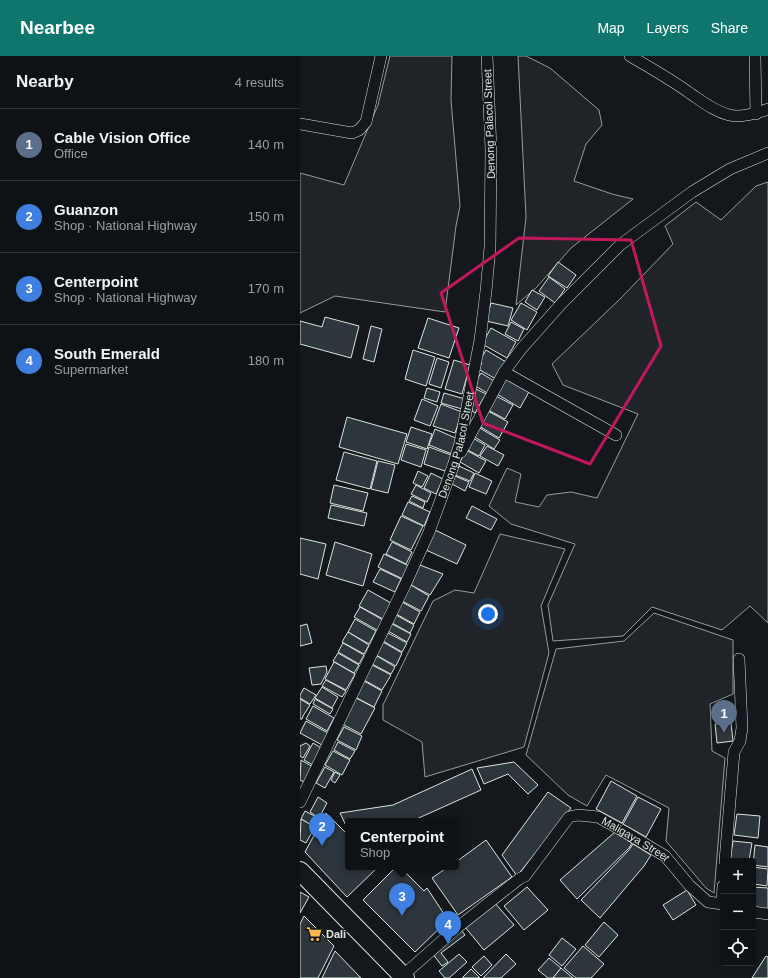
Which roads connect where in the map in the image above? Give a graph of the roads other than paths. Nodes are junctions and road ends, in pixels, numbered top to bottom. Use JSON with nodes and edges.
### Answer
{"nodes":[{"id":1,"x":381,"y":56,"type":"edge"},
{"id":2,"x":487,"y":56,"type":"edge"},
{"id":3,"x":755,"y":56,"type":"edge"},
{"id":4,"x":635,"y":57,"type":"edge"},
{"id":5,"x":768,"y":109,"type":"edge"},
{"id":6,"x":756,"y":114,"type":"junction"},
{"id":7,"x":300,"y":124,"type":"edge"},
{"id":8,"x":768,"y":153,"type":"edge"},
{"id":9,"x":504,"y":372,"type":"junction"},
{"id":10,"x":616,"y":435,"type":"dead end"},
{"id":11,"x":453,"y":466,"type":"junction"},
{"id":12,"x":739,"y":659,"type":"dead end"},
{"id":13,"x":300,"y":802,"type":"edge"},
{"id":14,"x":725,"y":858,"type":"edge"},
{"id":15,"x":300,"y":871,"type":"edge"},
{"id":16,"x":720,"y":904,"type":"edge"},
{"id":17,"x":756,"y":912,"type":"edge"},
{"id":18,"x":768,"y":914,"type":"edge"},
{"id":19,"x":403,"y":977,"type":"edge"}],
"edges":[{"from":1,"to":7,"type":"street"},
{"from":2,"to":11,"type":"street","name":"Denong Palacol Street"},
{"from":3,"to":6,"type":"street"},
{"from":4,"to":6,"type":"street"},
{"from":5,"to":6,"type":"street"},
{"from":8,"to":9,"type":"street"},
{"from":9,"to":10,"type":"street"},
{"from":9,"to":11,"type":"street"},
{"from":11,"to":13,"type":"street","name":"Denong Palacol Street"},
{"from":12,"to":14,"type":"street"},
{"from":15,"to":19,"type":"main road"},
{"from":16,"to":19,"type":"street","name":"Maligaya Street"},
{"from":17,"to":18,"type":"street"}]}
